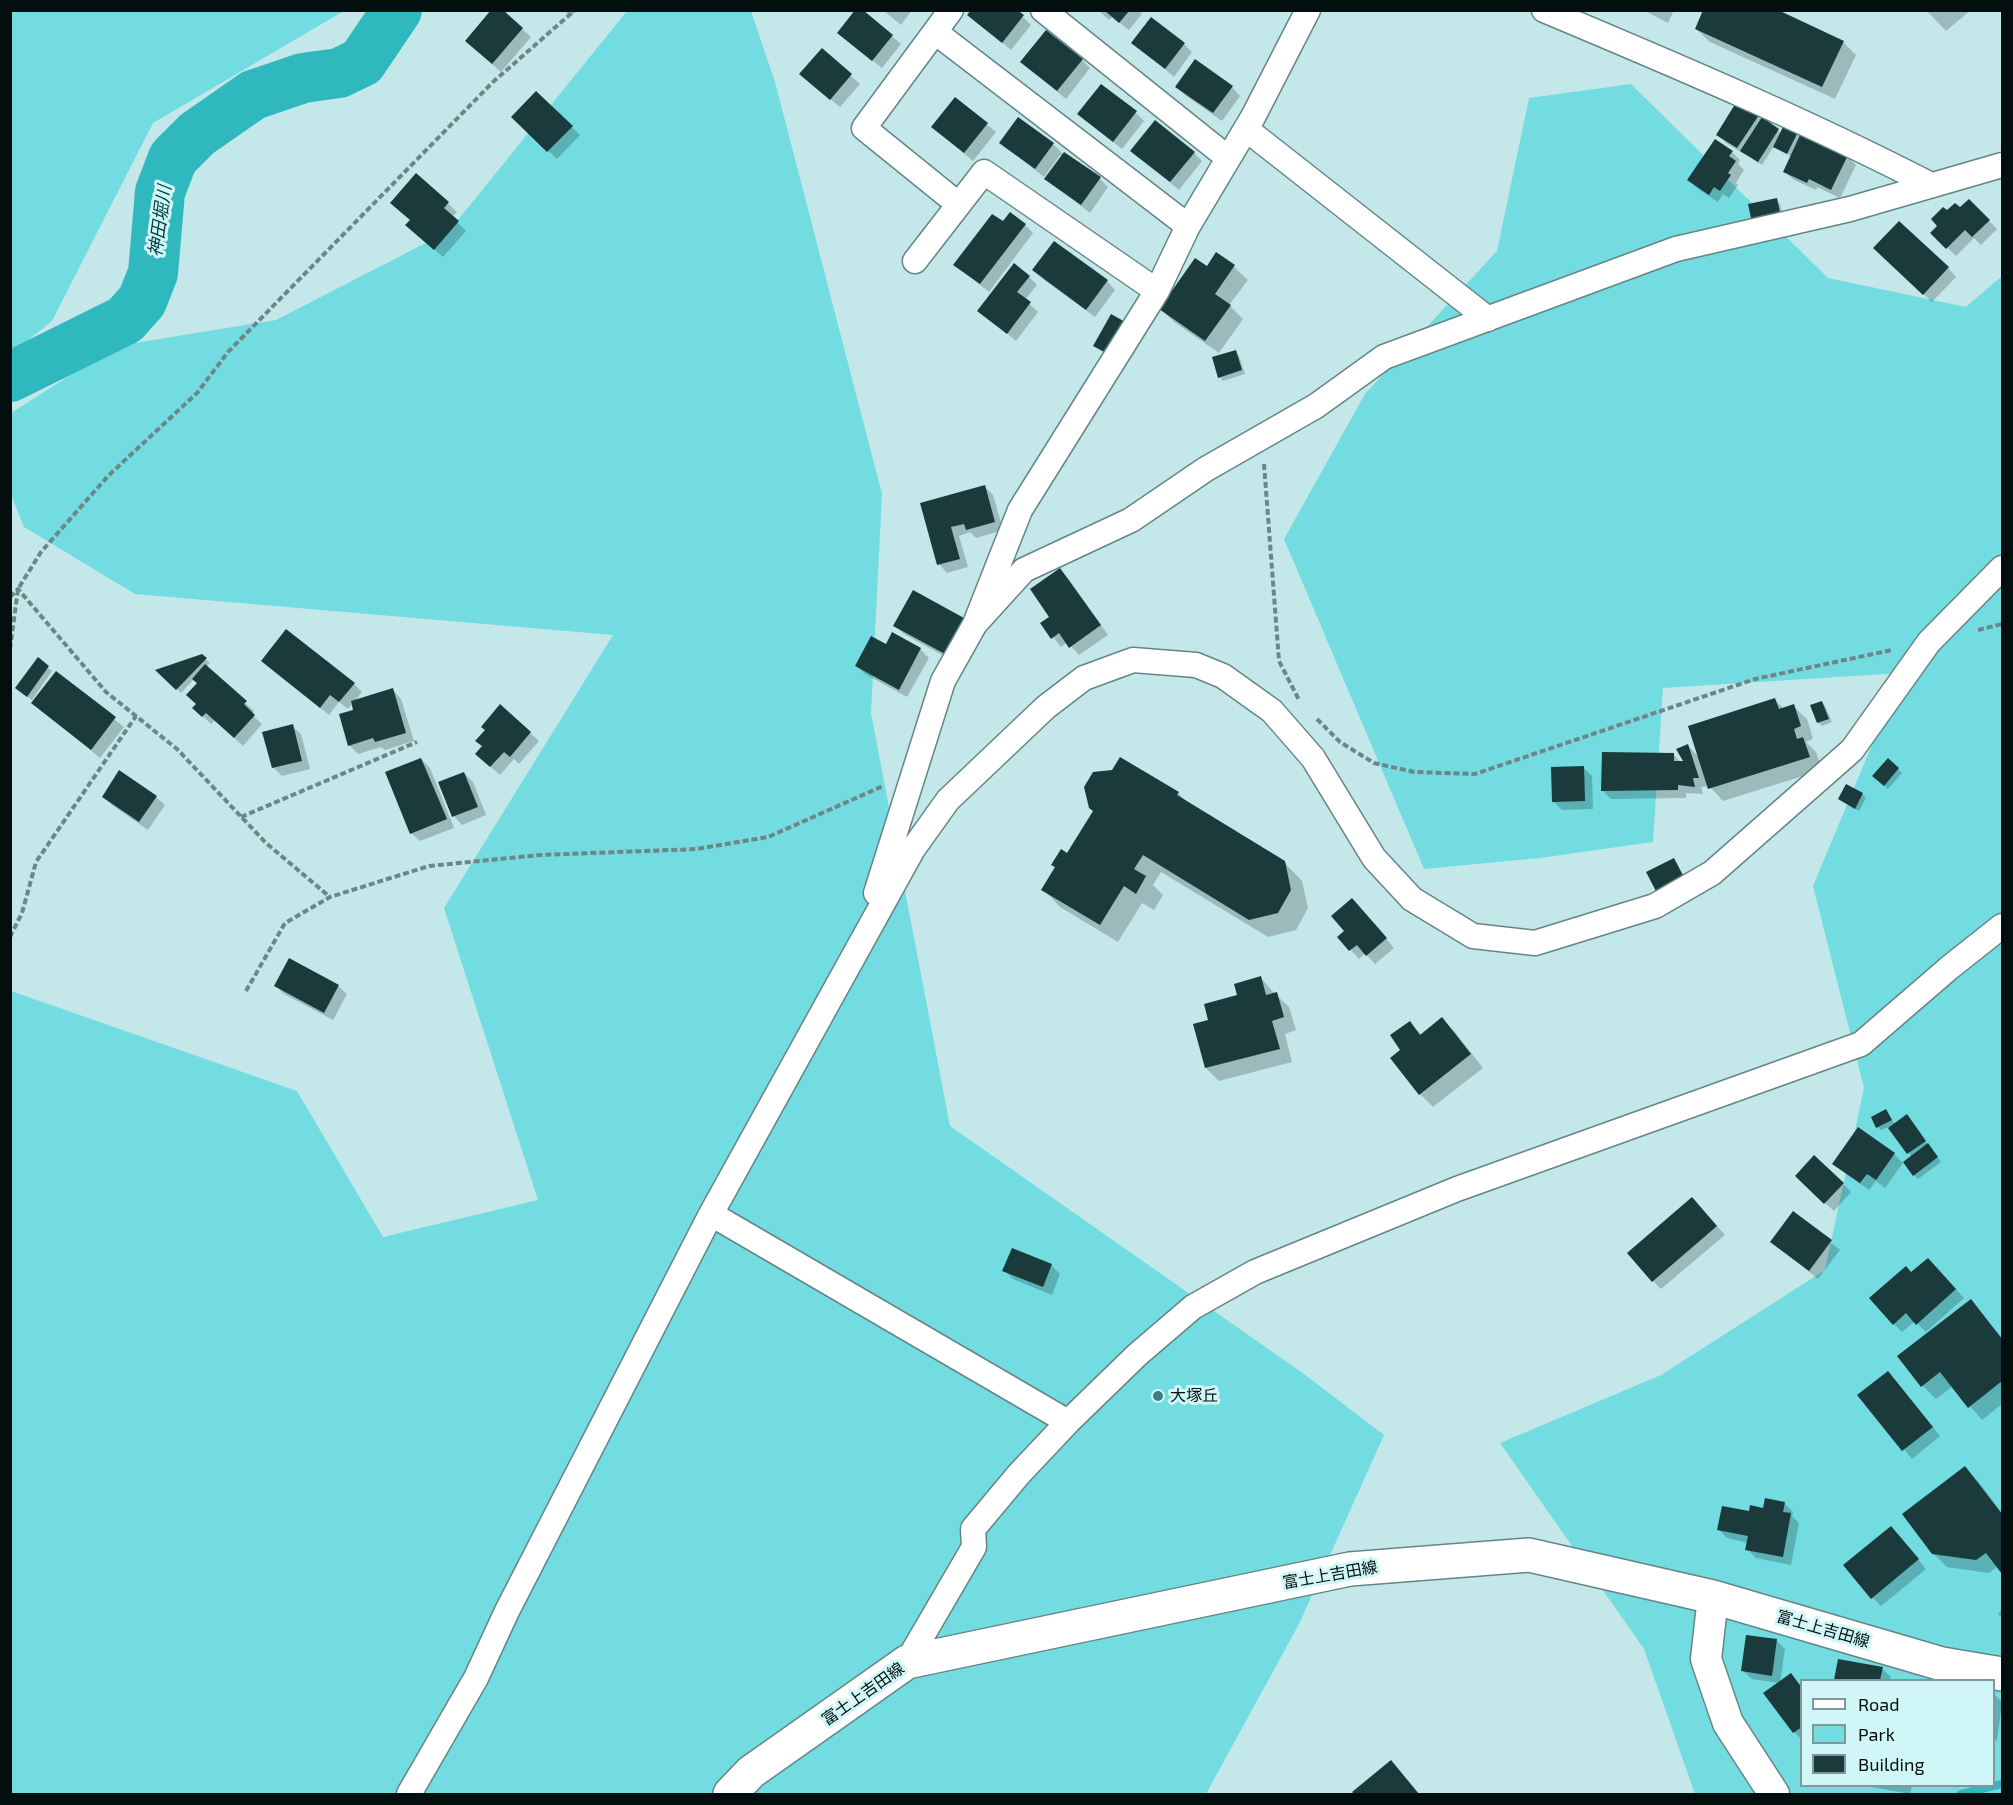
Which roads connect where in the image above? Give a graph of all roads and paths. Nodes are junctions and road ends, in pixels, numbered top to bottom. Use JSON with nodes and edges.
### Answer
{"nodes":[{"id":1,"x":575,"y":10,"type":"edge"},
{"id":2,"x":951,"y":10,"type":"edge"},
{"id":3,"x":1043,"y":10,"type":"edge"},
{"id":4,"x":1308,"y":10,"type":"edge"},
{"id":5,"x":1544,"y":10,"type":"edge"},
{"id":6,"x":935,"y":32,"type":"junction"},
{"id":7,"x":1246,"y":129,"type":"junction"},
{"id":8,"x":1228,"y":158,"type":"junction"},
{"id":9,"x":2002,"y":165,"type":"edge"},
{"id":10,"x":1931,"y":185,"type":"junction"},
{"id":11,"x":958,"y":204,"type":"junction"},
{"id":12,"x":1188,"y":226,"type":"junction"},
{"id":13,"x":915,"y":261,"type":"dead end"},
{"id":14,"x":1157,"y":291,"type":"junction"},
{"id":15,"x":1488,"y":319,"type":"junction"},
{"id":16,"x":1262,"y":437,"type":"junction"},
{"id":17,"x":2002,"y":568,"type":"edge"},
{"id":18,"x":18,"y":589,"type":"junction"},
{"id":19,"x":10,"y":597,"type":"edge"},
{"id":20,"x":975,"y":624,"type":"junction"},
{"id":21,"x":2002,"y":624,"type":"edge"},
{"id":22,"x":1929,"y":642,"type":"junction"},
{"id":23,"x":10,"y":649,"type":"edge"},
{"id":24,"x":1301,"y":704,"type":"dead end"},
{"id":25,"x":1309,"y":712,"type":"dead end"},
{"id":26,"x":136,"y":716,"type":"junction"},
{"id":27,"x":417,"y":742,"type":"dead end"},
{"id":28,"x":915,"y":773,"type":"junction"},
{"id":29,"x":241,"y":817,"type":"junction"},
{"id":30,"x":330,"y":897,"type":"junction"},
{"id":31,"x":2002,"y":927,"type":"edge"},
{"id":32,"x":10,"y":937,"type":"edge"},
{"id":33,"x":859,"y":947,"type":"junction"},
{"id":34,"x":246,"y":991,"type":"dead end"},
{"id":35,"x":711,"y":1214,"type":"junction"},
{"id":36,"x":1068,"y":1422,"type":"junction"},
{"id":37,"x":1713,"y":1597,"type":"junction"},
{"id":38,"x":907,"y":1662,"type":"junction"},
{"id":39,"x":2002,"y":1674,"type":"edge"},
{"id":40,"x":409,"y":1794,"type":"edge"},
{"id":41,"x":730,"y":1794,"type":"edge"},
{"id":42,"x":1774,"y":1794,"type":"edge"}],
"edges":[{"from":1,"to":18,"type":"path"},
{"from":2,"to":6,"type":"street"},
{"from":3,"to":8,"type":"street"},
{"from":4,"to":7,"type":"street"},
{"from":5,"to":10,"type":"street"},
{"from":6,"to":11,"type":"street"},
{"from":6,"to":12,"type":"street"},
{"from":7,"to":8,"type":"street"},
{"from":7,"to":15,"type":"street"},
{"from":8,"to":12,"type":"street"},
{"from":9,"to":10,"type":"street"},
{"from":10,"to":15,"type":"street"},
{"from":11,"to":13,"type":"street"},
{"from":11,"to":14,"type":"street"},
{"from":12,"to":14,"type":"street"},
{"from":14,"to":20,"type":"street"},
{"from":15,"to":16,"type":"street"},
{"from":16,"to":20,"type":"street"},
{"from":16,"to":24,"type":"path"},
{"from":17,"to":22,"type":"street"},
{"from":18,"to":19,"type":"path"},
{"from":18,"to":23,"type":"path"},
{"from":18,"to":26,"type":"path"},
{"from":20,"to":28,"type":"street"},
{"from":21,"to":22,"type":"path"},
{"from":22,"to":25,"type":"path"},
{"from":22,"to":33,"type":"street"},
{"from":26,"to":29,"type":"path"},
{"from":26,"to":32,"type":"path"},
{"from":27,"to":29,"type":"path"},
{"from":28,"to":30,"type":"path"},
{"from":28,"to":33,"type":"street"},
{"from":29,"to":30,"type":"path"},
{"from":30,"to":34,"type":"path"},
{"from":31,"to":36,"type":"street"},
{"from":33,"to":35,"type":"street"},
{"from":35,"to":36,"type":"street"},
{"from":35,"to":40,"type":"street"},
{"from":36,"to":38,"type":"street"},
{"from":37,"to":38,"type":"main road","name":"富士上吉田線"},
{"from":37,"to":39,"type":"main road","name":"富士上吉田線"},
{"from":37,"to":42,"type":"street"},
{"from":38,"to":41,"type":"main road","name":"富士上吉田線"}]}
